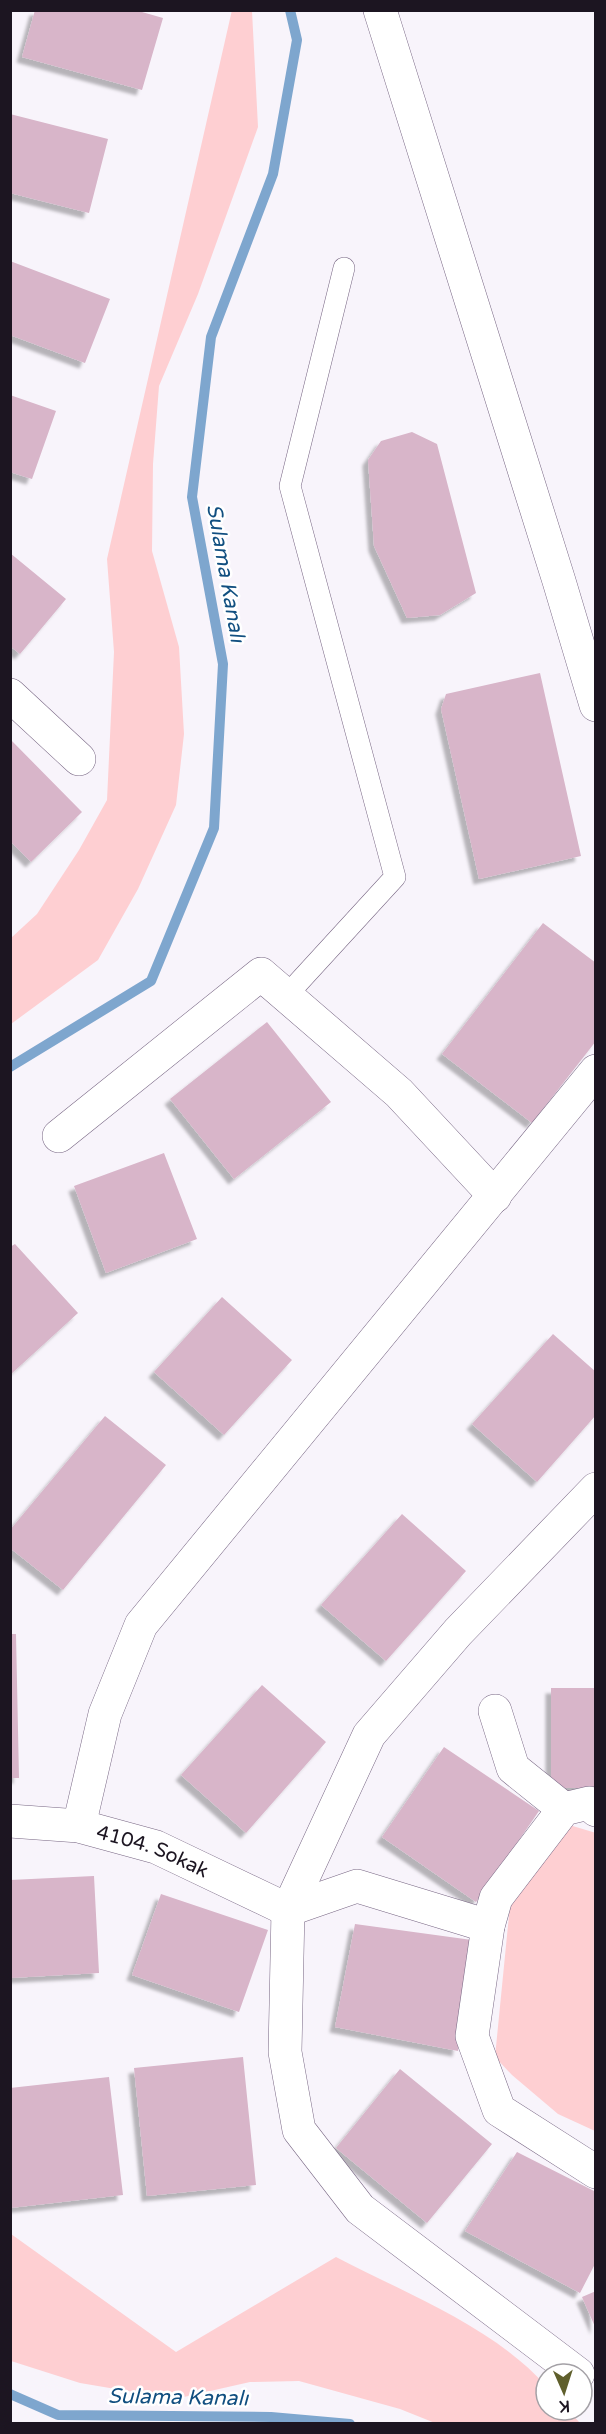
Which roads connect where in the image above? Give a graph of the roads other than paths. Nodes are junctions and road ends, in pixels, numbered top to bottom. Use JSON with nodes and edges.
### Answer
{"nodes":[{"id":1,"x":380,"y":10,"type":"edge"},
{"id":2,"x":344,"y":268,"type":"dead end"},
{"id":3,"x":10,"y":695,"type":"edge"},
{"id":4,"x":596,"y":705,"type":"edge"},
{"id":5,"x":79,"y":759,"type":"dead end"},
{"id":6,"x":286,"y":996,"type":"junction"},
{"id":7,"x":596,"y":1071,"type":"edge"},
{"id":8,"x":59,"y":1136,"type":"dead end"},
{"id":9,"x":495,"y":1196,"type":"junction"},
{"id":10,"x":596,"y":1489,"type":"edge"},
{"id":11,"x":495,"y":1711,"type":"dead end"},
{"id":12,"x":580,"y":1809,"type":"edge"},
{"id":13,"x":10,"y":1821,"type":"edge"},
{"id":14,"x":79,"y":1826,"type":"junction"},
{"id":15,"x":288,"y":1910,"type":"junction"},
{"id":16,"x":488,"y":1926,"type":"junction"},
{"id":17,"x":596,"y":2172,"type":"edge"},
{"id":18,"x":562,"y":2362,"type":"edge"}],
"edges":[{"from":1,"to":4,"type":"street"},
{"from":2,"to":6,"type":"lane"},
{"from":3,"to":5,"type":"street"},
{"from":6,"to":8,"type":"street"},
{"from":6,"to":9,"type":"street"},
{"from":7,"to":9,"type":"street"},
{"from":9,"to":14,"type":"street"},
{"from":10,"to":15,"type":"street"},
{"from":11,"to":12,"type":"street"},
{"from":12,"to":16,"type":"street"},
{"from":13,"to":14,"type":"street","name":"4104. Sokak"},
{"from":14,"to":15,"type":"street","name":"4104. Sokak"},
{"from":15,"to":16,"type":"street"},
{"from":15,"to":18,"type":"street"},
{"from":16,"to":17,"type":"street"}]}
